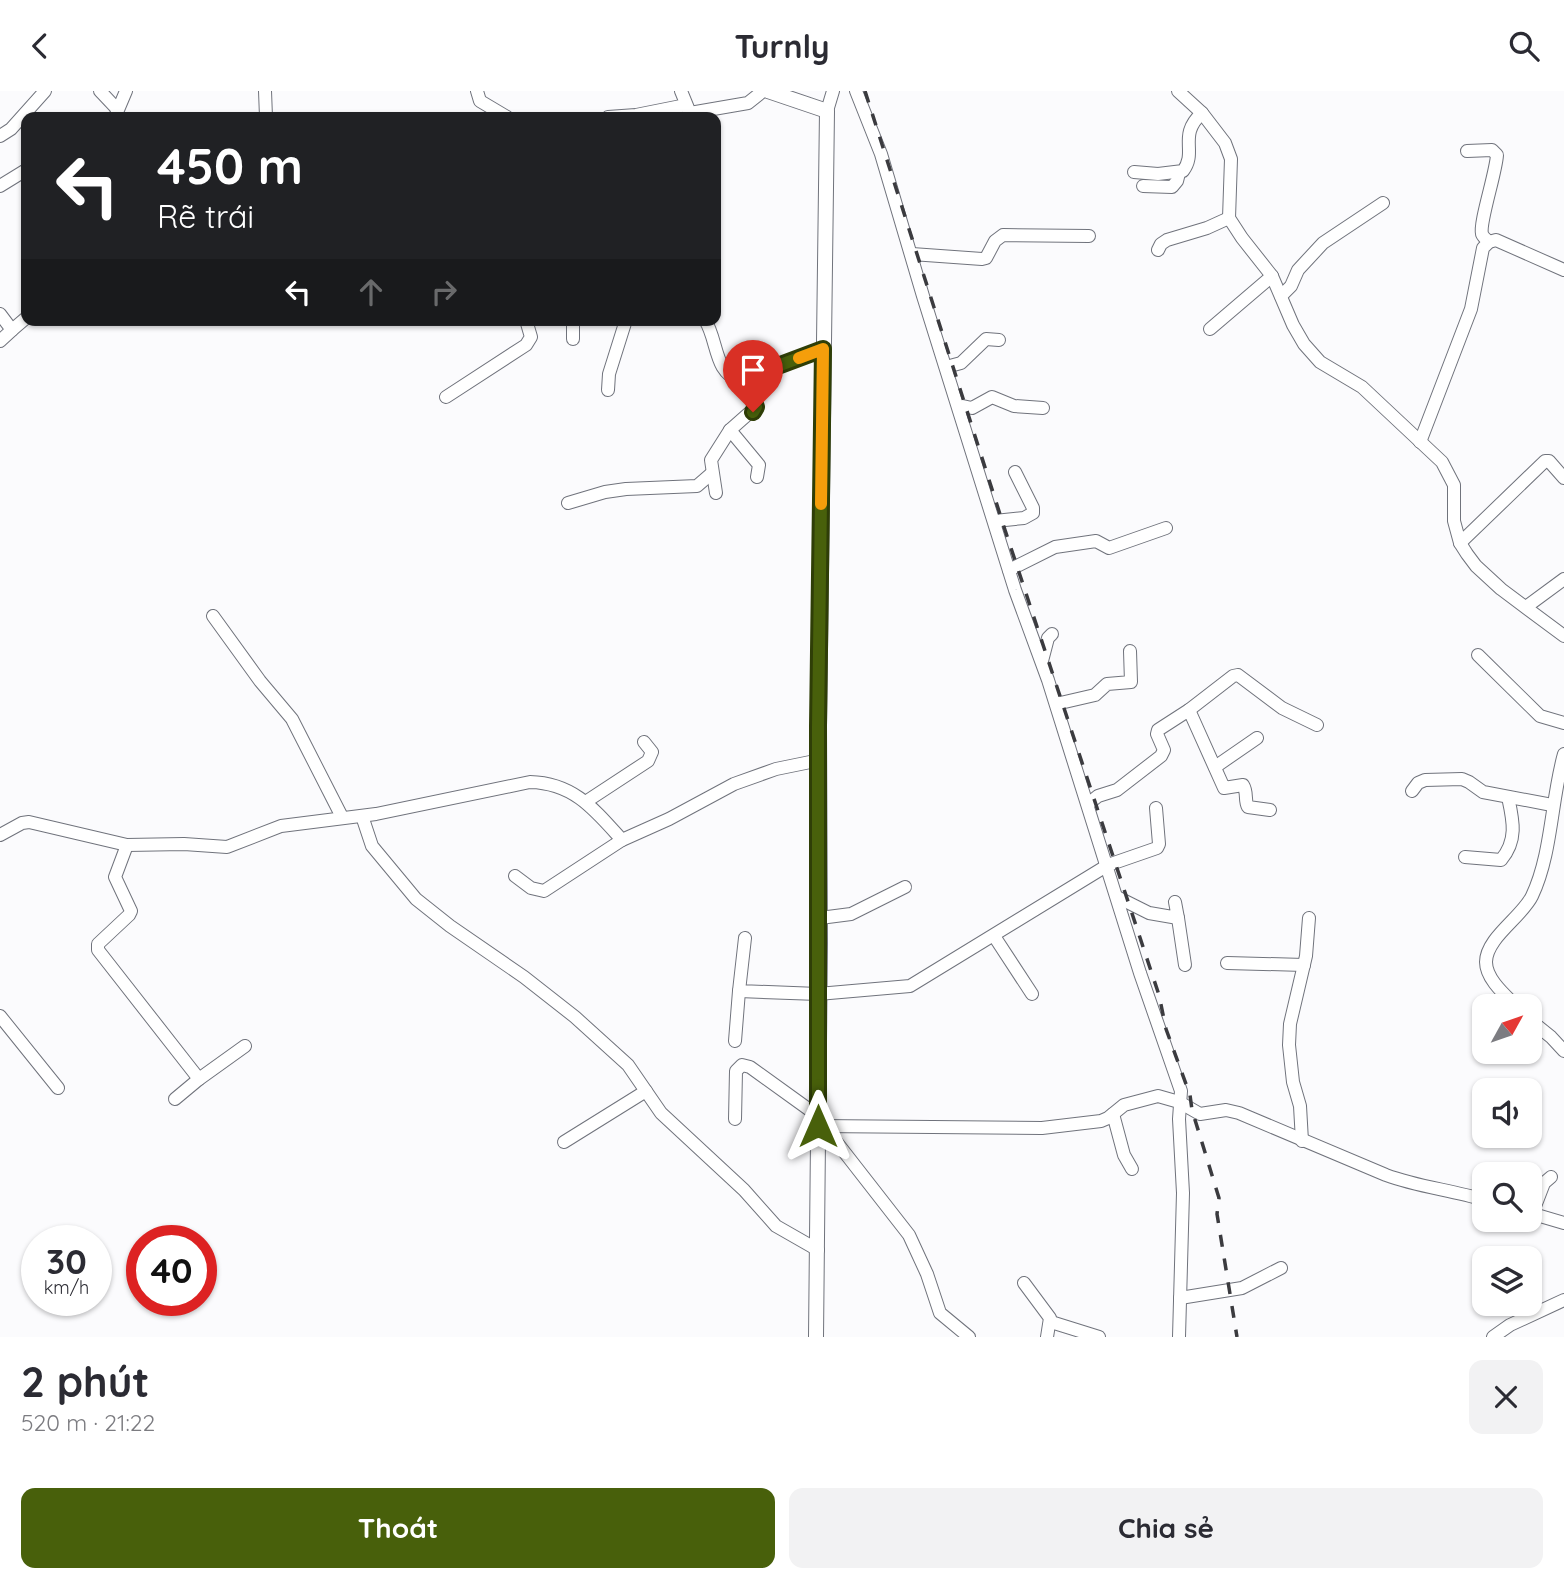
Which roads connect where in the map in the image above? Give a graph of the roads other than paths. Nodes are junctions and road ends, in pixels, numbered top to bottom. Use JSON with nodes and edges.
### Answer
{"nodes":[{"id":1,"x":46,"y":91,"type":"edge"},
{"id":2,"x":100,"y":91,"type":"edge"},
{"id":3,"x":127,"y":91,"type":"edge"},
{"id":4,"x":265,"y":91,"type":"edge"},
{"id":5,"x":477,"y":91,"type":"edge"},
{"id":6,"x":681,"y":91,"type":"edge"},
{"id":7,"x":766,"y":91,"type":"edge"},
{"id":8,"x":833,"y":91,"type":"edge"},
{"id":9,"x":856,"y":91,"type":"edge"},
{"id":10,"x":1178,"y":91,"type":"edge"},
{"id":11,"x":827,"y":111,"type":"junction"},
{"id":12,"x":27,"y":112,"type":"edge"},
{"id":13,"x":115,"y":112,"type":"edge"},
{"id":14,"x":116,"y":112,"type":"edge"},
{"id":15,"x":266,"y":112,"type":"edge"},
{"id":16,"x":499,"y":112,"type":"edge"},
{"id":17,"x":687,"y":112,"type":"edge"},
{"id":18,"x":1202,"y":113,"type":"junction"},
{"id":19,"x":21,"y":118,"type":"edge"},
{"id":20,"x":0,"y":136,"type":"edge"},
{"id":21,"x":1468,"y":151,"type":"dead end"},
{"id":22,"x":1134,"y":172,"type":"dead end"},
{"id":23,"x":21,"y":173,"type":"edge"},
{"id":24,"x":1179,"y":173,"type":"junction"},
{"id":25,"x":0,"y":186,"type":"edge"},
{"id":26,"x":1143,"y":186,"type":"dead end"},
{"id":27,"x":1383,"y":203,"type":"dead end"},
{"id":28,"x":1229,"y":218,"type":"junction"},
{"id":29,"x":1089,"y":236,"type":"dead end"},
{"id":30,"x":1489,"y":243,"type":"junction"},
{"id":31,"x":1158,"y":250,"type":"dead end"},
{"id":32,"x":912,"y":254,"type":"junction"},
{"id":33,"x":1564,"y":270,"type":"edge"},
{"id":34,"x":1272,"y":276,"type":"junction"},
{"id":35,"x":1281,"y":296,"type":"junction"},
{"id":36,"x":0,"y":314,"type":"edge"},
{"id":37,"x":21,"y":323,"type":"edge"},
{"id":38,"x":528,"y":326,"type":"edge"},
{"id":39,"x":573,"y":326,"type":"edge"},
{"id":40,"x":624,"y":326,"type":"edge"},
{"id":41,"x":707,"y":326,"type":"edge"},
{"id":42,"x":1210,"y":329,"type":"dead end"},
{"id":43,"x":12,"y":330,"type":"junction"},
{"id":44,"x":573,"y":339,"type":"dead end"},
{"id":45,"x":999,"y":340,"type":"dead end"},
{"id":46,"x":0,"y":341,"type":"edge"},
{"id":47,"x":823,"y":349,"type":"junction"},
{"id":48,"x":946,"y":367,"type":"junction"},
{"id":49,"x":740,"y":380,"type":"junction"},
{"id":50,"x":608,"y":390,"type":"dead end"},
{"id":51,"x":446,"y":397,"type":"dead end"},
{"id":52,"x":958,"y":405,"type":"junction"},
{"id":53,"x":1043,"y":408,"type":"dead end"},
{"id":54,"x":730,"y":430,"type":"junction"},
{"id":55,"x":1420,"y":442,"type":"junction"},
{"id":56,"x":1015,"y":472,"type":"dead end"},
{"id":57,"x":712,"y":473,"type":"junction"},
{"id":58,"x":757,"y":477,"type":"dead end"},
{"id":59,"x":1564,"y":478,"type":"edge"},
{"id":60,"x":716,"y":493,"type":"dead end"},
{"id":61,"x":568,"y":503,"type":"dead end"},
{"id":62,"x":995,"y":521,"type":"junction"},
{"id":63,"x":1166,"y":528,"type":"dead end"},
{"id":64,"x":1460,"y":543,"type":"junction"},
{"id":65,"x":1009,"y":570,"type":"junction"},
{"id":66,"x":1564,"y":579,"type":"edge"},
{"id":67,"x":1526,"y":607,"type":"junction"},
{"id":68,"x":214,"y":616,"type":"dead end"},
{"id":69,"x":1052,"y":634,"type":"dead end"},
{"id":70,"x":1564,"y":636,"type":"edge"},
{"id":71,"x":1130,"y":651,"type":"dead end"},
{"id":72,"x":1478,"y":655,"type":"dead end"},
{"id":73,"x":1041,"y":662,"type":"junction"},
{"id":74,"x":1056,"y":704,"type":"junction"},
{"id":75,"x":1189,"y":710,"type":"junction"},
{"id":76,"x":1564,"y":723,"type":"edge"},
{"id":77,"x":1317,"y":725,"type":"dead end"},
{"id":78,"x":1257,"y":738,"type":"dead end"},
{"id":79,"x":644,"y":742,"type":"dead end"},
{"id":80,"x":1564,"y":754,"type":"edge"},
{"id":81,"x":820,"y":760,"type":"junction"},
{"id":82,"x":1215,"y":767,"type":"junction"},
{"id":83,"x":1560,"y":784,"type":"edge"},
{"id":84,"x":1412,"y":791,"type":"dead end"},
{"id":85,"x":1508,"y":797,"type":"junction"},
{"id":86,"x":587,"y":801,"type":"junction"},
{"id":87,"x":1088,"y":804,"type":"junction"},
{"id":88,"x":1552,"y":804,"type":"junction"},
{"id":89,"x":1156,"y":808,"type":"dead end"},
{"id":90,"x":1270,"y":810,"type":"dead end"},
{"id":91,"x":362,"y":816,"type":"junction"},
{"id":92,"x":342,"y":817,"type":"junction"},
{"id":93,"x":0,"y":835,"type":"edge"},
{"id":94,"x":622,"y":840,"type":"junction"},
{"id":95,"x":127,"y":845,"type":"junction"},
{"id":96,"x":1465,"y":857,"type":"dead end"},
{"id":97,"x":1108,"y":865,"type":"junction"},
{"id":98,"x":514,"y":876,"type":"dead end"},
{"id":99,"x":905,"y":887,"type":"dead end"},
{"id":100,"x":1117,"y":897,"type":"junction"},
{"id":101,"x":1175,"y":902,"type":"dead end"},
{"id":102,"x":820,"y":918,"type":"junction"},
{"id":103,"x":1178,"y":918,"type":"junction"},
{"id":104,"x":1309,"y":918,"type":"dead end"},
{"id":105,"x":994,"y":936,"type":"junction"},
{"id":106,"x":745,"y":938,"type":"dead end"},
{"id":107,"x":1227,"y":964,"type":"dead end"},
{"id":108,"x":1185,"y":965,"type":"dead end"},
{"id":109,"x":1304,"y":965,"type":"junction"},
{"id":110,"x":739,"y":991,"type":"junction"},
{"id":111,"x":818,"y":994,"type":"junction"},
{"id":112,"x":1032,"y":994,"type":"dead end"},
{"id":113,"x":1505,"y":994,"type":"edge"},
{"id":114,"x":0,"y":1016,"type":"edge"},
{"id":115,"x":1542,"y":1030,"type":"edge"},
{"id":116,"x":735,"y":1041,"type":"dead end"},
{"id":117,"x":245,"y":1046,"type":"dead end"},
{"id":118,"x":1564,"y":1051,"type":"edge"},
{"id":119,"x":199,"y":1079,"type":"junction"},
{"id":120,"x":58,"y":1088,"type":"dead end"},
{"id":121,"x":646,"y":1091,"type":"junction"},
{"id":122,"x":175,"y":1099,"type":"dead end"},
{"id":123,"x":1179,"y":1102,"type":"junction"},
{"id":124,"x":1113,"y":1114,"type":"junction"},
{"id":125,"x":735,"y":1119,"type":"dead end"},
{"id":126,"x":820,"y":1123,"type":"junction"},
{"id":127,"x":1302,"y":1141,"type":"junction"},
{"id":128,"x":564,"y":1142,"type":"dead end"},
{"id":129,"x":1132,"y":1169,"type":"dead end"},
{"id":130,"x":1551,"y":1177,"type":"dead end"},
{"id":131,"x":1542,"y":1187,"type":"edge"},
{"id":132,"x":1472,"y":1196,"type":"edge"},
{"id":133,"x":1542,"y":1217,"type":"edge"},
{"id":134,"x":1564,"y":1223,"type":"edge"},
{"id":135,"x":818,"y":1250,"type":"junction"},
{"id":136,"x":1281,"y":1268,"type":"dead end"},
{"id":137,"x":1024,"y":1283,"type":"dead end"},
{"id":138,"x":1180,"y":1298,"type":"junction"},
{"id":139,"x":1564,"y":1300,"type":"edge"},
{"id":140,"x":1051,"y":1322,"type":"junction"},
{"id":141,"x":816,"y":1337,"type":"edge"},
{"id":142,"x":969,"y":1337,"type":"edge"},
{"id":143,"x":1047,"y":1337,"type":"edge"},
{"id":144,"x":1099,"y":1337,"type":"edge"},
{"id":145,"x":1179,"y":1337,"type":"edge"},
{"id":146,"x":1493,"y":1337,"type":"edge"}],
"edges":[{"from":1,"to":12,"type":"street"},
{"from":2,"to":13,"type":"street"},
{"from":3,"to":14,"type":"street"},
{"from":4,"to":15,"type":"street"},
{"from":5,"to":16,"type":"street"},
{"from":6,"to":17,"type":"street"},
{"from":7,"to":11,"type":"street"},
{"from":7,"to":17,"type":"street"},
{"from":8,"to":11,"type":"street"},
{"from":9,"to":32,"type":"street"},
{"from":10,"to":18,"type":"street"},
{"from":11,"to":47,"type":"street"},
{"from":18,"to":24,"type":"street"},
{"from":18,"to":28,"type":"street"},
{"from":19,"to":20,"type":"street"},
{"from":21,"to":30,"type":"street"},
{"from":22,"to":24,"type":"street"},
{"from":23,"to":25,"type":"street"},
{"from":24,"to":26,"type":"street"},
{"from":27,"to":35,"type":"street"},
{"from":28,"to":31,"type":"street"},
{"from":28,"to":34,"type":"street"},
{"from":29,"to":32,"type":"street"},
{"from":30,"to":33,"type":"street"},
{"from":30,"to":55,"type":"street"},
{"from":32,"to":48,"type":"street"},
{"from":34,"to":35,"type":"street"},
{"from":34,"to":42,"type":"street"},
{"from":35,"to":55,"type":"street"},
{"from":36,"to":43,"type":"street"},
{"from":37,"to":43,"type":"street"},
{"from":38,"to":51,"type":"street"},
{"from":39,"to":44,"type":"street"},
{"from":40,"to":50,"type":"street"},
{"from":41,"to":49,"type":"street"},
{"from":43,"to":46,"type":"street"},
{"from":45,"to":48,"type":"street"},
{"from":47,"to":49,"type":"street"},
{"from":47,"to":81,"type":"street"},
{"from":48,"to":52,"type":"street"},
{"from":49,"to":54,"type":"street"},
{"from":52,"to":53,"type":"street"},
{"from":52,"to":62,"type":"street"},
{"from":54,"to":57,"type":"street"},
{"from":54,"to":58,"type":"street"},
{"from":55,"to":64,"type":"street"},
{"from":56,"to":62,"type":"street"},
{"from":57,"to":60,"type":"street"},
{"from":57,"to":61,"type":"street"},
{"from":59,"to":64,"type":"street"},
{"from":62,"to":65,"type":"street"},
{"from":63,"to":65,"type":"street"},
{"from":64,"to":67,"type":"street"},
{"from":65,"to":73,"type":"street"},
{"from":66,"to":67,"type":"street"},
{"from":67,"to":70,"type":"street"},
{"from":68,"to":92,"type":"street"},
{"from":69,"to":73,"type":"street"},
{"from":71,"to":74,"type":"street"},
{"from":72,"to":76,"type":"street"},
{"from":73,"to":74,"type":"street"},
{"from":74,"to":87,"type":"street"},
{"from":75,"to":77,"type":"street"},
{"from":75,"to":82,"type":"street"},
{"from":75,"to":87,"type":"street"},
{"from":78,"to":82,"type":"street"},
{"from":79,"to":86,"type":"street"},
{"from":80,"to":83,"type":"street"},
{"from":81,"to":94,"type":"street"},
{"from":81,"to":102,"type":"street"},
{"from":82,"to":90,"type":"street"},
{"from":83,"to":88,"type":"street"},
{"from":84,"to":85,"type":"street"},
{"from":85,"to":88,"type":"street"},
{"from":85,"to":96,"type":"street"},
{"from":86,"to":91,"type":"street"},
{"from":86,"to":94,"type":"street"},
{"from":87,"to":97,"type":"street"},
{"from":88,"to":113,"type":"street"},
{"from":89,"to":97,"type":"street"},
{"from":91,"to":92,"type":"street"},
{"from":91,"to":121,"type":"street"},
{"from":92,"to":95,"type":"street"},
{"from":93,"to":95,"type":"street"},
{"from":94,"to":98,"type":"street"},
{"from":95,"to":119,"type":"street"},
{"from":97,"to":100,"type":"street"},
{"from":97,"to":105,"type":"street"},
{"from":99,"to":102,"type":"street"},
{"from":100,"to":103,"type":"street"},
{"from":100,"to":123,"type":"street"},
{"from":101,"to":103,"type":"street"},
{"from":102,"to":111,"type":"street"},
{"from":103,"to":108,"type":"street"},
{"from":104,"to":109,"type":"street"},
{"from":105,"to":111,"type":"street"},
{"from":105,"to":112,"type":"street"},
{"from":106,"to":110,"type":"street"},
{"from":107,"to":109,"type":"street"},
{"from":109,"to":127,"type":"street"},
{"from":110,"to":111,"type":"street"},
{"from":110,"to":116,"type":"street"},
{"from":111,"to":126,"type":"street"},
{"from":114,"to":120,"type":"street"},
{"from":115,"to":118,"type":"street"},
{"from":117,"to":119,"type":"street"},
{"from":119,"to":122,"type":"street"},
{"from":121,"to":128,"type":"street"},
{"from":121,"to":135,"type":"street"},
{"from":123,"to":124,"type":"street"},
{"from":123,"to":127,"type":"street"},
{"from":123,"to":138,"type":"street"},
{"from":124,"to":126,"type":"street"},
{"from":124,"to":129,"type":"street"},
{"from":125,"to":126,"type":"street"},
{"from":126,"to":135,"type":"street"},
{"from":126,"to":142,"type":"street"},
{"from":127,"to":132,"type":"street"},
{"from":130,"to":131,"type":"street"},
{"from":133,"to":134,"type":"street"},
{"from":135,"to":141,"type":"street"},
{"from":136,"to":138,"type":"street"},
{"from":137,"to":140,"type":"street"},
{"from":138,"to":145,"type":"street"},
{"from":139,"to":146,"type":"street"},
{"from":140,"to":143,"type":"street"},
{"from":140,"to":144,"type":"street"}]}
